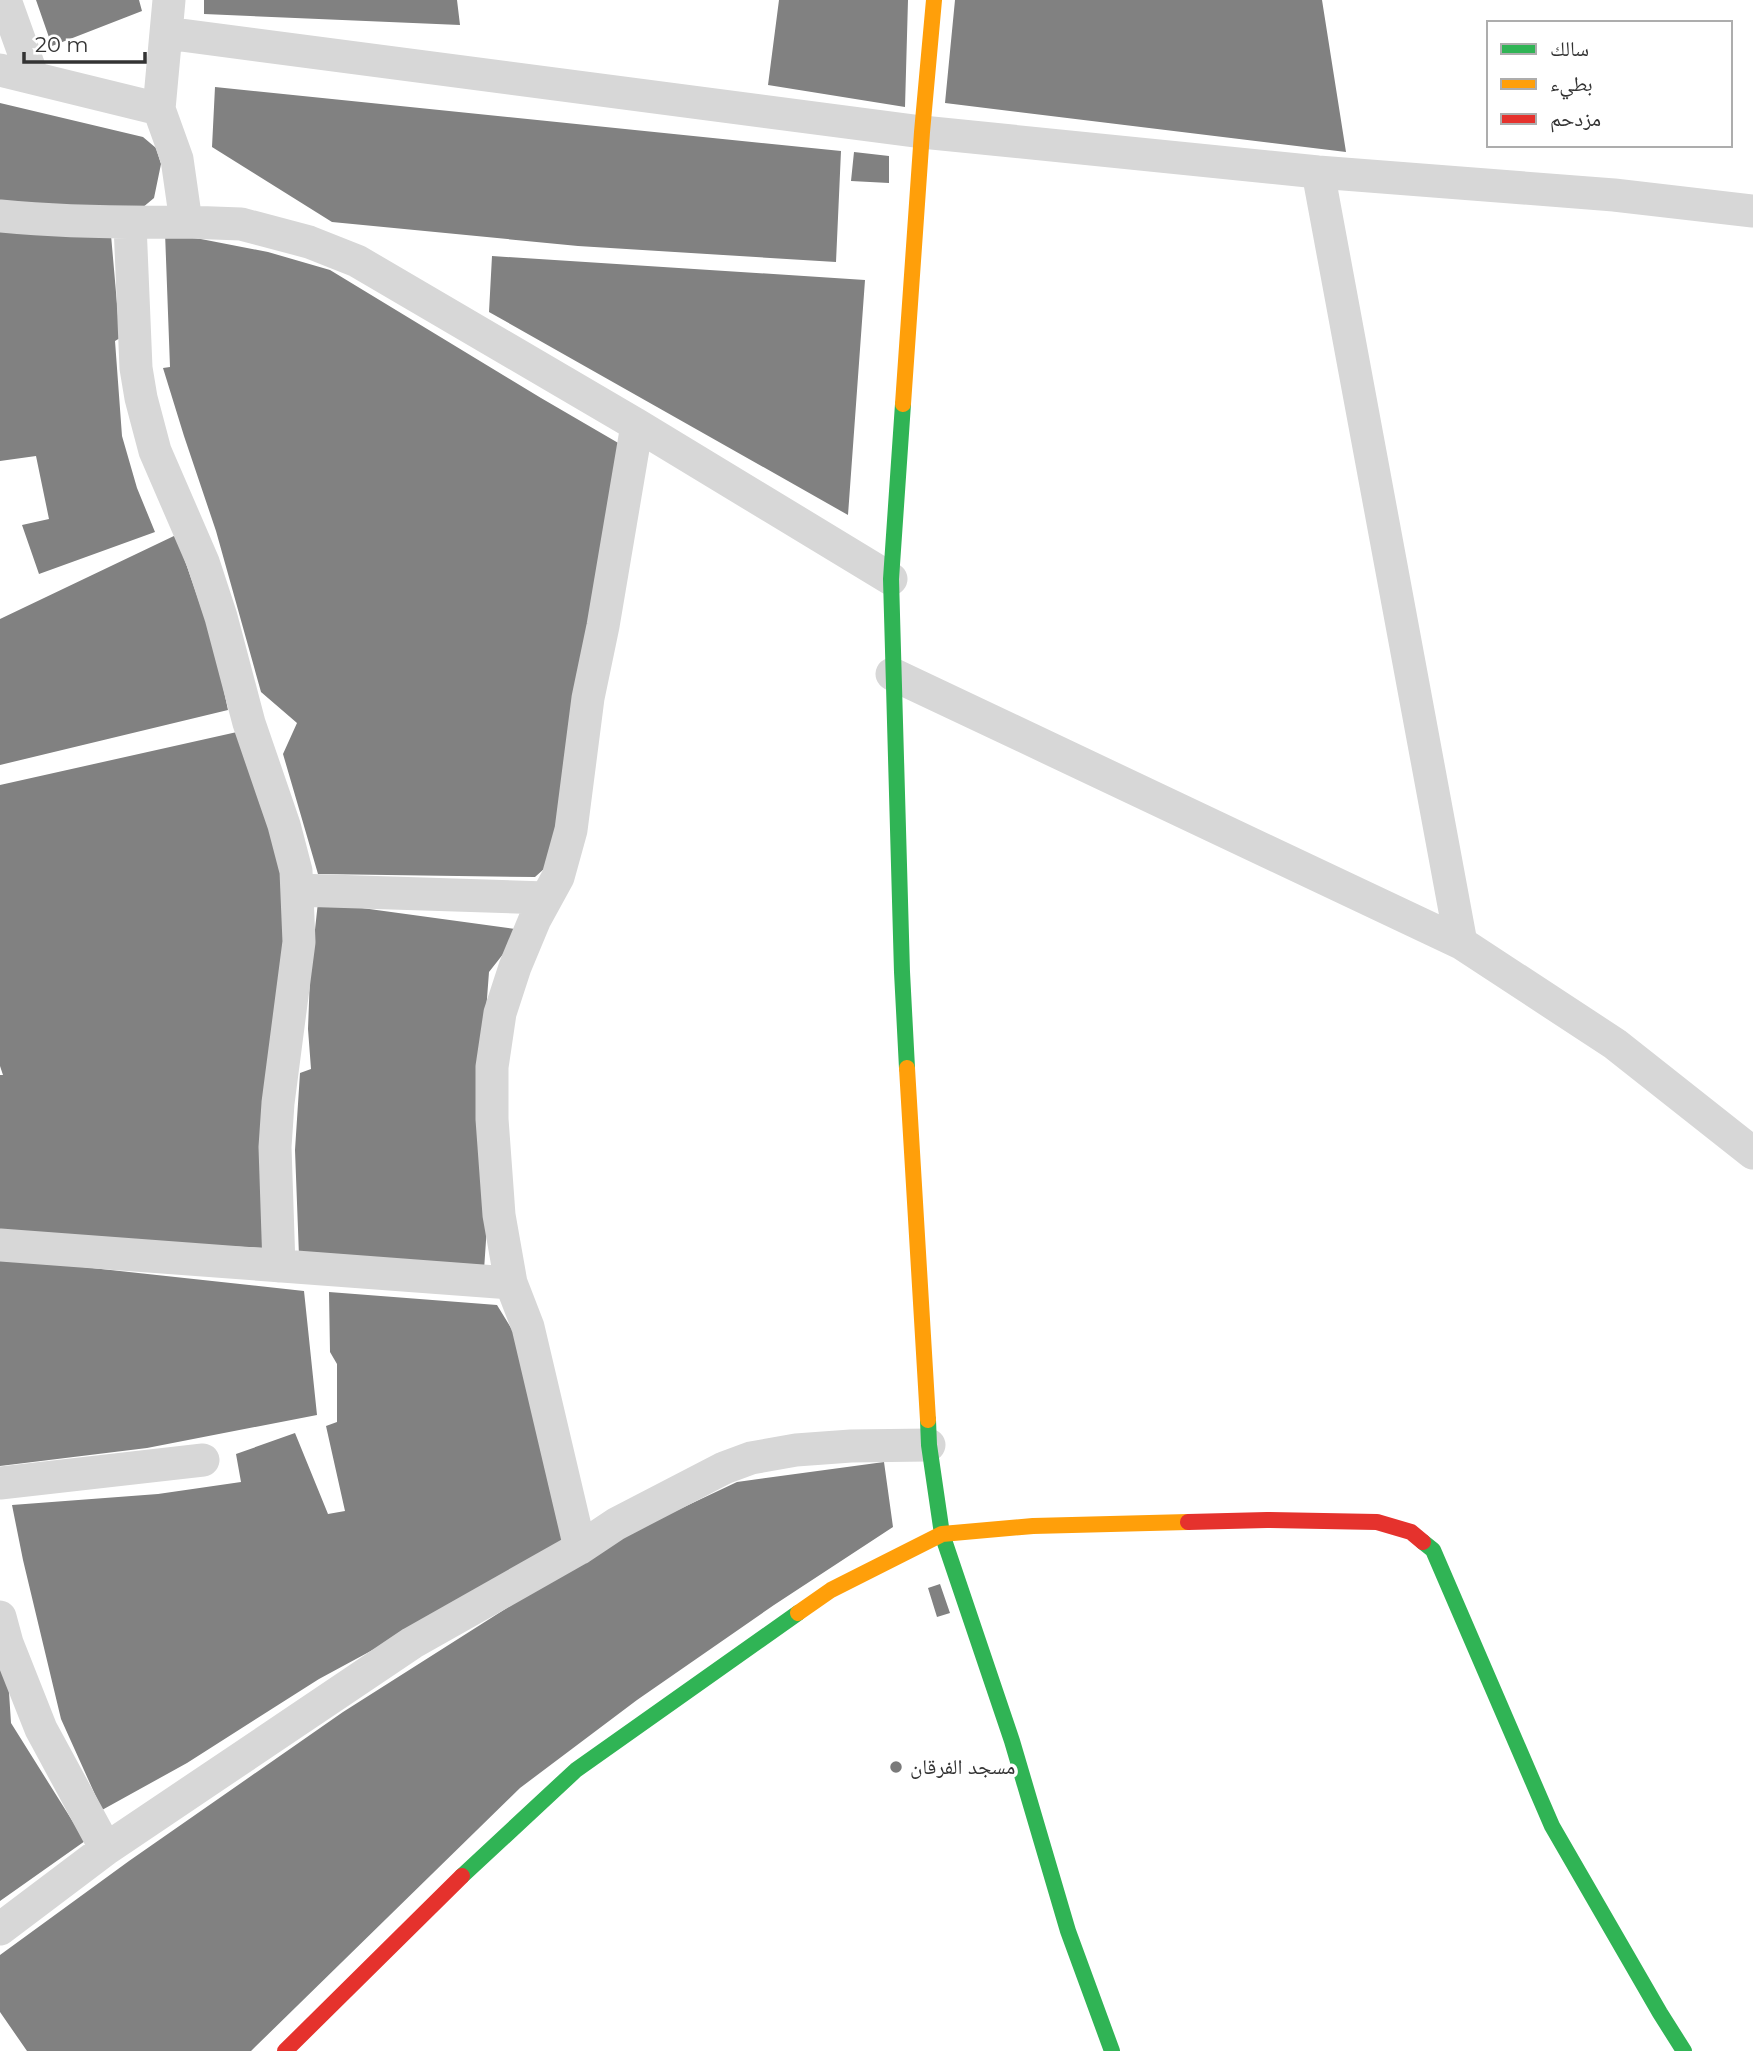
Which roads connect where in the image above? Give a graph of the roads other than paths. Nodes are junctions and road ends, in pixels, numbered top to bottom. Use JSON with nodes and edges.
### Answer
{"nodes":[{"id":1,"x":5,"y":0,"type":"edge"},
{"id":2,"x":169,"y":0,"type":"edge"},
{"id":3,"x":934,"y":0,"type":"edge"},
{"id":4,"x":166,"y":33,"type":"junction"},
{"id":5,"x":0,"y":69,"type":"edge"},
{"id":6,"x":33,"y":78,"type":"junction"},
{"id":7,"x":159,"y":109,"type":"junction"},
{"id":8,"x":922,"y":132,"type":"junction"},
{"id":9,"x":1318,"y":172,"type":"junction"},
{"id":10,"x":1753,"y":211,"type":"edge"},
{"id":11,"x":0,"y":216,"type":"edge"},
{"id":12,"x":186,"y":222,"type":"junction"},
{"id":13,"x":130,"y":224,"type":"junction"},
{"id":14,"x":637,"y":425,"type":"junction"},
{"id":15,"x":891,"y":579,"type":"junction"},
{"id":16,"x":892,"y":674,"type":"junction"},
{"id":17,"x":298,"y":890,"type":"junction"},
{"id":18,"x":546,"y":898,"type":"junction"},
{"id":19,"x":1461,"y":943,"type":"junction"},
{"id":20,"x":1753,"y":1153,"type":"edge"},
{"id":21,"x":0,"y":1245,"type":"edge"},
{"id":22,"x":279,"y":1266,"type":"junction"},
{"id":23,"x":510,"y":1283,"type":"junction"},
{"id":24,"x":929,"y":1445,"type":"junction"},
{"id":25,"x":203,"y":1460,"type":"dead end"},
{"id":26,"x":0,"y":1482,"type":"edge"},
{"id":27,"x":942,"y":1534,"type":"junction"},
{"id":28,"x":580,"y":1548,"type":"junction"},
{"id":29,"x":0,"y":1617,"type":"edge"},
{"id":30,"x":106,"y":1849,"type":"junction"},
{"id":31,"x":0,"y":1929,"type":"edge"},
{"id":32,"x":285,"y":2051,"type":"edge"},
{"id":33,"x":1112,"y":2051,"type":"edge"},
{"id":34,"x":1684,"y":2051,"type":"edge"}],
"edges":[{"from":1,"to":6,"type":"street"},
{"from":2,"to":4,"type":"street"},
{"from":3,"to":8,"type":"street"},
{"from":4,"to":7,"type":"street"},
{"from":4,"to":8,"type":"street"},
{"from":5,"to":6,"type":"street"},
{"from":6,"to":7,"type":"street"},
{"from":7,"to":12,"type":"street"},
{"from":8,"to":9,"type":"street"},
{"from":8,"to":15,"type":"street"},
{"from":9,"to":10,"type":"street"},
{"from":9,"to":19,"type":"street"},
{"from":11,"to":13,"type":"street"},
{"from":12,"to":13,"type":"street"},
{"from":12,"to":14,"type":"street"},
{"from":13,"to":17,"type":"street"},
{"from":14,"to":15,"type":"street"},
{"from":14,"to":18,"type":"street"},
{"from":15,"to":16,"type":"street"},
{"from":16,"to":19,"type":"street"},
{"from":16,"to":24,"type":"street"},
{"from":17,"to":18,"type":"street"},
{"from":17,"to":22,"type":"street"},
{"from":18,"to":23,"type":"street"},
{"from":19,"to":20,"type":"street"},
{"from":21,"to":22,"type":"street"},
{"from":22,"to":23,"type":"street"},
{"from":23,"to":28,"type":"street"},
{"from":24,"to":27,"type":"street"},
{"from":24,"to":28,"type":"street"},
{"from":25,"to":26,"type":"street"},
{"from":27,"to":32,"type":"street"},
{"from":27,"to":33,"type":"street"},
{"from":27,"to":34,"type":"street"},
{"from":28,"to":30,"type":"street"},
{"from":29,"to":30,"type":"street"},
{"from":30,"to":31,"type":"street"}]}
